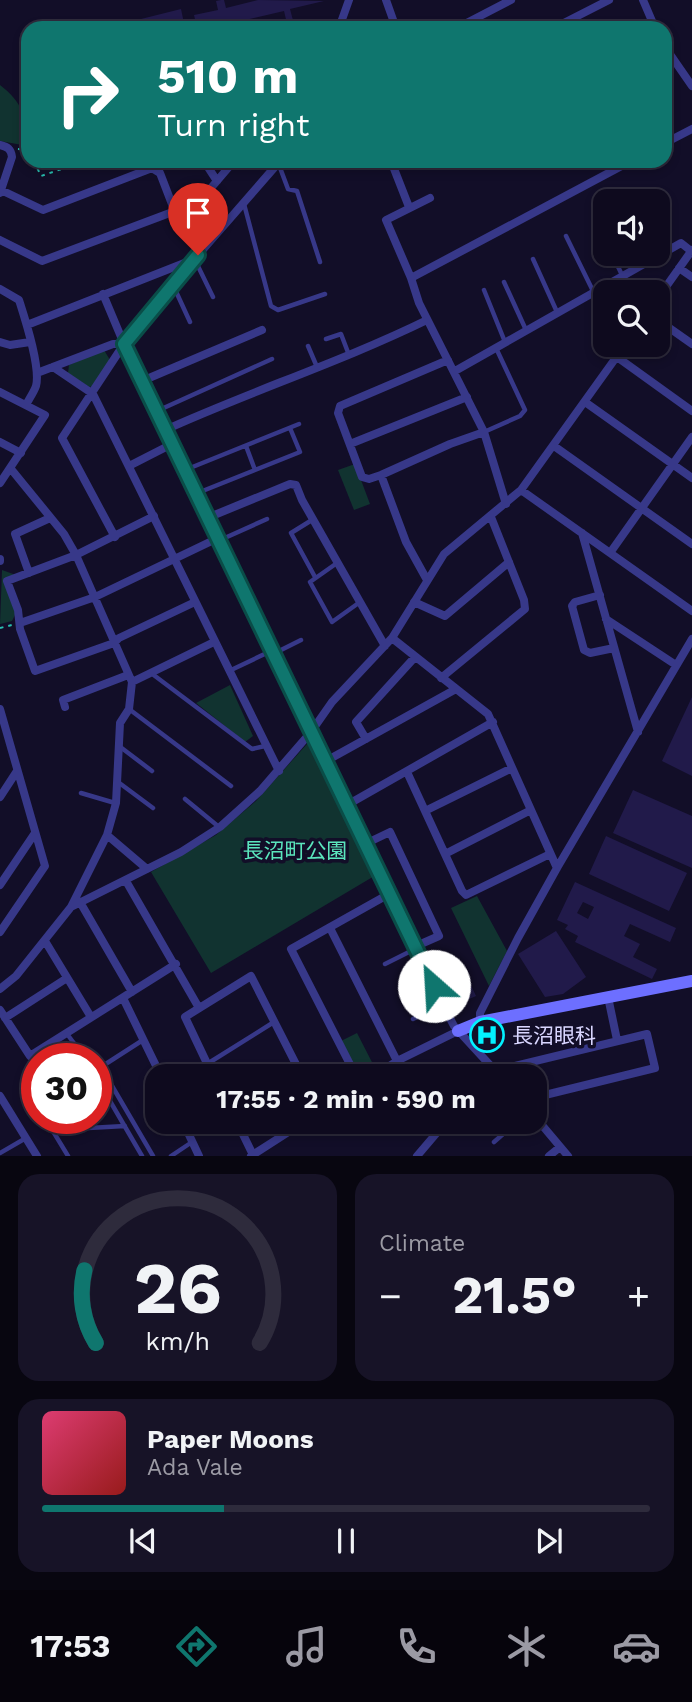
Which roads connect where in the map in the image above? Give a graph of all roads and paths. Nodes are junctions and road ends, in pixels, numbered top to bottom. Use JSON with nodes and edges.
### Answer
{"nodes":[{"id":1,"x":349,"y":0,"type":"edge"},
{"id":2,"x":386,"y":0,"type":"edge"},
{"id":3,"x":511,"y":0,"type":"edge"},
{"id":4,"x":609,"y":0,"type":"edge"},
{"id":5,"x":643,"y":0,"type":"edge"},
{"id":6,"x":342,"y":21,"type":"edge"},
{"id":7,"x":394,"y":21,"type":"edge"},
{"id":8,"x":470,"y":21,"type":"edge"},
{"id":9,"x":568,"y":21,"type":"edge"},
{"id":10,"x":651,"y":21,"type":"edge"},
{"id":11,"x":672,"y":55,"type":"edge"},
{"id":12,"x":676,"y":60,"type":"junction"},
{"id":13,"x":672,"y":62,"type":"edge"},
{"id":14,"x":692,"y":86,"type":"edge"},
{"id":15,"x":692,"y":129,"type":"edge"},
{"id":16,"x":672,"y":139,"type":"edge"},
{"id":17,"x":0,"y":145,"type":"edge"},
{"id":18,"x":37,"y":168,"type":"edge"},
{"id":19,"x":64,"y":168,"type":"edge"},
{"id":20,"x":209,"y":168,"type":"edge"},
{"id":21,"x":228,"y":168,"type":"edge"},
{"id":22,"x":274,"y":168,"type":"edge"},
{"id":23,"x":281,"y":168,"type":"edge"},
{"id":24,"x":394,"y":168,"type":"edge"},
{"id":25,"x":618,"y":168,"type":"edge"},
{"id":26,"x":217,"y":181,"type":"junction"},
{"id":27,"x":1,"y":192,"type":"edge"},
{"id":28,"x":430,"y":198,"type":"dead end"},
{"id":29,"x":244,"y":204,"type":"junction"},
{"id":30,"x":409,"y":207,"type":"junction"},
{"id":31,"x":177,"y":211,"type":"junction"},
{"id":32,"x":566,"y":236,"type":"dead end"},
{"id":33,"x":0,"y":240,"type":"edge"},
{"id":34,"x":670,"y":249,"type":"edge"},
{"id":35,"x":692,"y":251,"type":"edge"},
{"id":36,"x":196,"y":257,"type":"junction"},
{"id":37,"x":533,"y":259,"type":"dead end"},
{"id":38,"x":320,"y":262,"type":"dead end"},
{"id":39,"x":618,"y":266,"type":"edge"},
{"id":40,"x":638,"y":266,"type":"edge"},
{"id":41,"x":679,"y":268,"type":"junction"},
{"id":42,"x":622,"y":275,"type":"junction"},
{"id":43,"x":692,"y":277,"type":"edge"},
{"id":44,"x":411,"y":278,"type":"junction"},
{"id":45,"x":614,"y":280,"type":"edge"},
{"id":46,"x":670,"y":281,"type":"edge"},
{"id":47,"x":504,"y":282,"type":"dead end"},
{"id":48,"x":172,"y":285,"type":"junction"},
{"id":49,"x":0,"y":289,"type":"edge"},
{"id":50,"x":484,"y":290,"type":"dead end"},
{"id":51,"x":593,"y":290,"type":"edge"},
{"id":52,"x":593,"y":293,"type":"edge"},
{"id":53,"x":103,"y":294,"type":"junction"},
{"id":54,"x":326,"y":294,"type":"dead end"},
{"id":55,"x":212,"y":297,"type":"dead end"},
{"id":56,"x":557,"y":312,"type":"junction"},
{"id":57,"x":427,"y":320,"type":"junction"},
{"id":58,"x":190,"y":322,"type":"dead end"},
{"id":59,"x":27,"y":325,"type":"junction"},
{"id":60,"x":670,"y":328,"type":"edge"},
{"id":61,"x":262,"y":330,"type":"dead end"},
{"id":62,"x":526,"y":331,"type":"junction"},
{"id":63,"x":326,"y":339,"type":"dead end"},
{"id":64,"x":0,"y":342,"type":"edge"},
{"id":65,"x":30,"y":342,"type":"junction"},
{"id":66,"x":506,"y":343,"type":"junction"},
{"id":67,"x":124,"y":344,"type":"junction"},
{"id":68,"x":692,"y":344,"type":"edge"},
{"id":69,"x":308,"y":346,"type":"dead end"},
{"id":70,"x":496,"y":348,"type":"junction"},
{"id":71,"x":349,"y":355,"type":"junction"},
{"id":72,"x":617,"y":357,"type":"joint"},
{"id":73,"x":272,"y":359,"type":"dead end"},
{"id":74,"x":449,"y":360,"type":"junction"},
{"id":75,"x":53,"y":367,"type":"junction"},
{"id":76,"x":317,"y":367,"type":"junction"},
{"id":77,"x":454,"y":371,"type":"junction"},
{"id":78,"x":37,"y":373,"type":"junction"},
{"id":79,"x":142,"y":382,"type":"junction"},
{"id":80,"x":0,"y":392,"type":"edge"},
{"id":81,"x":93,"y":394,"type":"junction"},
{"id":82,"x":467,"y":397,"type":"junction"},
{"id":83,"x":585,"y":402,"type":"junction"},
{"id":84,"x":26,"y":405,"type":"junction"},
{"id":85,"x":156,"y":411,"type":"junction"},
{"id":86,"x":692,"y":411,"type":"edge"},
{"id":87,"x":299,"y":424,"type":"dead end"},
{"id":88,"x":290,"y":428,"type":"junction"},
{"id":89,"x":165,"y":430,"type":"junction"},
{"id":90,"x":484,"y":432,"type":"junction"},
{"id":91,"x":692,"y":437,"type":"edge"},
{"id":92,"x":0,"y":442,"type":"edge"},
{"id":93,"x":172,"y":444,"type":"junction"},
{"id":94,"x":350,"y":444,"type":"junction"},
{"id":95,"x":246,"y":446,"type":"junction"},
{"id":96,"x":554,"y":446,"type":"junction"},
{"id":97,"x":20,"y":453,"type":"junction"},
{"id":98,"x":673,"y":464,"type":"junction"},
{"id":99,"x":129,"y":466,"type":"junction"},
{"id":100,"x":11,"y":469,"type":"junction"},
{"id":101,"x":255,"y":470,"type":"junction"},
{"id":102,"x":184,"y":471,"type":"junction"},
{"id":103,"x":381,"y":475,"type":"junction"},
{"id":104,"x":692,"y":478,"type":"edge"},
{"id":105,"x":0,"y":483,"type":"edge"},
{"id":106,"x":521,"y":490,"type":"junction"},
{"id":107,"x":195,"y":494,"type":"junction"},
{"id":108,"x":506,"y":504,"type":"junction"},
{"id":109,"x":641,"y":508,"type":"junction"},
{"id":110,"x":153,"y":516,"type":"junction"},
{"id":111,"x":207,"y":517,"type":"junction"},
{"id":112,"x":491,"y":517,"type":"junction"},
{"id":113,"x":50,"y":518,"type":"junction"},
{"id":114,"x":267,"y":519,"type":"dead end"},
{"id":115,"x":313,"y":520,"type":"junction"},
{"id":116,"x":582,"y":534,"type":"junction"},
{"id":117,"x":114,"y":537,"type":"junction"},
{"id":118,"x":217,"y":540,"type":"junction"},
{"id":119,"x":692,"y":544,"type":"edge"},
{"id":120,"x":610,"y":553,"type":"junction"},
{"id":121,"x":76,"y":555,"type":"junction"},
{"id":122,"x":174,"y":559,"type":"junction"},
{"id":123,"x":338,"y":562,"type":"junction"},
{"id":124,"x":509,"y":562,"type":"junction"},
{"id":125,"x":29,"y":573,"type":"junction"},
{"id":126,"x":315,"y":577,"type":"junction"},
{"id":127,"x":427,"y":580,"type":"junction"},
{"id":128,"x":600,"y":595,"type":"junction"},
{"id":129,"x":95,"y":597,"type":"junction"},
{"id":130,"x":195,"y":602,"type":"junction"},
{"id":131,"x":360,"y":602,"type":"junction"},
{"id":132,"x":414,"y":602,"type":"junction"},
{"id":133,"x":692,"y":611,"type":"edge"},
{"id":134,"x":606,"y":619,"type":"junction"},
{"id":135,"x":20,"y":623,"type":"junction"},
{"id":136,"x":0,"y":628,"type":"edge"},
{"id":137,"x":392,"y":638,"type":"junction"},
{"id":138,"x":692,"y":639,"type":"edge"},
{"id":139,"x":301,"y":640,"type":"dead end"},
{"id":140,"x":214,"y":642,"type":"junction"},
{"id":141,"x":114,"y":643,"type":"junction"},
{"id":142,"x":385,"y":646,"type":"junction"},
{"id":143,"x":614,"y":648,"type":"junction"},
{"id":144,"x":272,"y":653,"type":"junction"},
{"id":145,"x":415,"y":657,"type":"junction"},
{"id":146,"x":676,"y":665,"type":"junction"},
{"id":147,"x":228,"y":671,"type":"junction"},
{"id":148,"x":150,"y":673,"type":"junction"},
{"id":149,"x":441,"y":678,"type":"junction"},
{"id":150,"x":130,"y":679,"type":"junction"},
{"id":151,"x":456,"y":689,"type":"junction"},
{"id":152,"x":65,"y":707,"type":"dead end"},
{"id":153,"x":129,"y":709,"type":"junction"},
{"id":154,"x":0,"y":711,"type":"edge"},
{"id":155,"x":493,"y":722,"type":"junction"},
{"id":156,"x":311,"y":732,"type":"junction"},
{"id":157,"x":638,"y":732,"type":"junction"},
{"id":158,"x":366,"y":739,"type":"junction"},
{"id":159,"x":119,"y":745,"type":"junction"},
{"id":160,"x":265,"y":746,"type":"junction"},
{"id":161,"x":326,"y":761,"type":"junction"},
{"id":162,"x":512,"y":768,"type":"junction"},
{"id":163,"x":152,"y":771,"type":"dead end"},
{"id":164,"x":279,"y":771,"type":"junction"},
{"id":165,"x":17,"y":772,"type":"junction"},
{"id":166,"x":407,"y":772,"type":"junction"},
{"id":167,"x":118,"y":782,"type":"junction"},
{"id":168,"x":231,"y":786,"type":"dead end"},
{"id":169,"x":80,"y":793,"type":"dead end"},
{"id":170,"x":0,"y":797,"type":"edge"},
{"id":171,"x":185,"y":799,"type":"dead end"},
{"id":172,"x":116,"y":803,"type":"junction"},
{"id":173,"x":347,"y":805,"type":"junction"},
{"id":174,"x":153,"y":808,"type":"dead end"},
{"id":175,"x":531,"y":810,"type":"junction"},
{"id":176,"x":425,"y":811,"type":"junction"},
{"id":177,"x":220,"y":827,"type":"junction"},
{"id":178,"x":35,"y":833,"type":"junction"},
{"id":179,"x":107,"y":835,"type":"junction"},
{"id":180,"x":365,"y":844,"type":"junction"},
{"id":181,"x":444,"y":854,"type":"junction"},
{"id":182,"x":550,"y":854,"type":"junction"},
{"id":183,"x":557,"y":868,"type":"junction"},
{"id":184,"x":147,"y":869,"type":"junction"},
{"id":185,"x":126,"y":881,"type":"junction"},
{"id":186,"x":0,"y":886,"type":"edge"},
{"id":187,"x":389,"y":894,"type":"junction"},
{"id":188,"x":80,"y":902,"type":"junction"},
{"id":189,"x":71,"y":907,"type":"junction"},
{"id":190,"x":330,"y":928,"type":"junction"},
{"id":191,"x":0,"y":933,"type":"edge"},
{"id":192,"x":45,"y":942,"type":"junction"},
{"id":193,"x":415,"y":948,"type":"junction"},
{"id":194,"x":176,"y":964,"type":"junction"},
{"id":195,"x":385,"y":964,"type":"dead end"},
{"id":196,"x":67,"y":978,"type":"junction"},
{"id":197,"x":692,"y":981,"type":"edge"},
{"id":198,"x":0,"y":989,"type":"edge"},
{"id":199,"x":132,"y":992,"type":"junction"},
{"id":200,"x":608,"y":997,"type":"junction"},
{"id":201,"x":122,"y":998,"type":"junction"},
{"id":202,"x":443,"y":1005,"type":"junction"},
{"id":203,"x":199,"y":1008,"type":"junction"},
{"id":204,"x":3,"y":1014,"type":"edge"},
{"id":205,"x":92,"y":1017,"type":"junction"},
{"id":206,"x":413,"y":1019,"type":"dead end"},
{"id":207,"x":275,"y":1022,"type":"junction"},
{"id":208,"x":480,"y":1022,"type":"junction"},
{"id":209,"x":458,"y":1031,"type":"junction"},
{"id":210,"x":67,"y":1033,"type":"junction"},
{"id":211,"x":143,"y":1040,"type":"junction"},
{"id":212,"x":617,"y":1040,"type":"junction"},
{"id":213,"x":74,"y":1043,"type":"edge"},
{"id":214,"x":397,"y":1061,"type":"junction"},
{"id":215,"x":154,"y":1064,"type":"edge"},
{"id":216,"x":207,"y":1064,"type":"joint"},
{"id":217,"x":296,"y":1064,"type":"edge"},
{"id":218,"x":350,"y":1064,"type":"edge"},
{"id":219,"x":392,"y":1064,"type":"edge"},
{"id":220,"x":488,"y":1064,"type":"edge"},
{"id":221,"x":532,"y":1064,"type":"edge"},
{"id":222,"x":547,"y":1095,"type":"edge"},
{"id":223,"x":1,"y":1098,"type":"edge"},
{"id":224,"x":112,"y":1106,"type":"edge"},
{"id":225,"x":125,"y":1126,"type":"junction"},
{"id":226,"x":112,"y":1127,"type":"edge"},
{"id":227,"x":547,"y":1131,"type":"edge"},
{"id":228,"x":54,"y":1134,"type":"edge"},
{"id":229,"x":188,"y":1134,"type":"edge"},
{"id":230,"x":242,"y":1134,"type":"edge"},
{"id":231,"x":285,"y":1134,"type":"edge"},
{"id":232,"x":436,"y":1134,"type":"edge"},
{"id":233,"x":503,"y":1134,"type":"edge"},
{"id":234,"x":26,"y":1138,"type":"junction"},
{"id":235,"x":192,"y":1142,"type":"junction"},
{"id":236,"x":494,"y":1142,"type":"dead end"},
{"id":237,"x":560,"y":1147,"type":"junction"},
{"id":238,"x":0,"y":1153,"type":"edge"},
{"id":239,"x":252,"y":1155,"type":"edge"},
{"id":240,"x":37,"y":1156,"type":"edge"},
{"id":241,"x":68,"y":1156,"type":"edge"},
{"id":242,"x":142,"y":1156,"type":"edge"},
{"id":243,"x":153,"y":1156,"type":"edge"},
{"id":244,"x":171,"y":1156,"type":"edge"},
{"id":245,"x":199,"y":1156,"type":"edge"},
{"id":246,"x":417,"y":1156,"type":"edge"},
{"id":247,"x":550,"y":1156,"type":"edge"},
{"id":248,"x":568,"y":1156,"type":"edge"}],
"edges":[{"from":1,"to":6,"type":"street"},
{"from":2,"to":7,"type":"street"},
{"from":3,"to":8,"type":"street"},
{"from":4,"to":9,"type":"street"},
{"from":5,"to":10,"type":"street"},
{"from":11,"to":12,"type":"street"},
{"from":12,"to":13,"type":"street"},
{"from":12,"to":14,"type":"street"},
{"from":15,"to":16,"type":"street"},
{"from":17,"to":27,"type":"street"},
{"from":18,"to":19,"type":"path"},
{"from":20,"to":26,"type":"street"},
{"from":21,"to":26,"type":"street"},
{"from":22,"to":29,"type":"street"},
{"from":23,"to":38,"type":"lane"},
{"from":24,"to":30,"type":"street"},
{"from":25,"to":44,"type":"street"},
{"from":26,"to":31,"type":"street"},
{"from":27,"to":31,"type":"street"},
{"from":28,"to":30,"type":"street"},
{"from":29,"to":36,"type":"street"},
{"from":29,"to":54,"type":"lane"},
{"from":30,"to":44,"type":"street"},
{"from":31,"to":33,"type":"street"},
{"from":31,"to":36,"type":"path"},
{"from":32,"to":51,"type":"lane"},
{"from":34,"to":35,"type":"street"},
{"from":35,"to":41,"type":"street"},
{"from":36,"to":48,"type":"street"},
{"from":36,"to":53,"type":"street"},
{"from":36,"to":55,"type":"lane"},
{"from":37,"to":56,"type":"lane"},
{"from":39,"to":42,"type":"lane"},
{"from":40,"to":42,"type":"street"},
{"from":41,"to":43,"type":"street"},
{"from":41,"to":46,"type":"street"},
{"from":42,"to":45,"type":"street"},
{"from":44,"to":57,"type":"street"},
{"from":47,"to":62,"type":"lane"},
{"from":48,"to":58,"type":"lane"},
{"from":48,"to":67,"type":"street"},
{"from":49,"to":59,"type":"street"},
{"from":50,"to":66,"type":"lane"},
{"from":52,"to":56,"type":"street"},
{"from":53,"to":59,"type":"street"},
{"from":53,"to":67,"type":"street"},
{"from":56,"to":62,"type":"street"},
{"from":57,"to":71,"type":"street"},
{"from":57,"to":74,"type":"street"},
{"from":59,"to":65,"type":"street"},
{"from":60,"to":68,"type":"street"},
{"from":61,"to":79,"type":"street"},
{"from":62,"to":66,"type":"street"},
{"from":63,"to":71,"type":"lane"},
{"from":64,"to":65,"type":"street"},
{"from":65,"to":78,"type":"street"},
{"from":66,"to":70,"type":"street"},
{"from":67,"to":75,"type":"street"},
{"from":67,"to":79,"type":"street"},
{"from":67,"to":81,"type":"street"},
{"from":69,"to":76,"type":"lane"},
{"from":70,"to":77,"type":"street"},
{"from":70,"to":90,"type":"lane"},
{"from":71,"to":76,"type":"street"},
{"from":72,"to":83,"type":"street"},
{"from":72,"to":86,"type":"street"},
{"from":73,"to":85,"type":"lane"},
{"from":74,"to":77,"type":"street"},
{"from":74,"to":94,"type":"street"},
{"from":75,"to":78,"type":"street"},
{"from":75,"to":81,"type":"street"},
{"from":76,"to":89,"type":"street"},
{"from":77,"to":82,"type":"street"},
{"from":78,"to":84,"type":"street"},
{"from":79,"to":85,"type":"street"},
{"from":80,"to":84,"type":"street"},
{"from":81,"to":99,"type":"street"},
{"from":81,"to":117,"type":"street"},
{"from":82,"to":90,"type":"street"},
{"from":82,"to":94,"type":"street"},
{"from":83,"to":96,"type":"street"},
{"from":83,"to":98,"type":"street"},
{"from":84,"to":97,"type":"street"},
{"from":85,"to":89,"type":"street"},
{"from":87,"to":88,"type":"lane"},
{"from":88,"to":95,"type":"lane"},
{"from":88,"to":101,"type":"lane"},
{"from":89,"to":93,"type":"street"},
{"from":90,"to":103,"type":"street"},
{"from":90,"to":108,"type":"street"},
{"from":91,"to":98,"type":"street"},
{"from":92,"to":97,"type":"street"},
{"from":93,"to":99,"type":"street"},
{"from":93,"to":102,"type":"street"},
{"from":94,"to":103,"type":"street"},
{"from":95,"to":101,"type":"lane"},
{"from":95,"to":102,"type":"lane"},
{"from":96,"to":106,"type":"street"},
{"from":96,"to":109,"type":"street"},
{"from":97,"to":100,"type":"street"},
{"from":98,"to":104,"type":"street"},
{"from":98,"to":109,"type":"street"},
{"from":99,"to":110,"type":"street"},
{"from":100,"to":105,"type":"street"},
{"from":100,"to":113,"type":"street"},
{"from":101,"to":107,"type":"lane"},
{"from":102,"to":107,"type":"street"},
{"from":103,"to":127,"type":"street"},
{"from":106,"to":108,"type":"street"},
{"from":106,"to":116,"type":"street"},
{"from":107,"to":111,"type":"street"},
{"from":108,"to":112,"type":"street"},
{"from":109,"to":119,"type":"street"},
{"from":109,"to":120,"type":"street"},
{"from":110,"to":117,"type":"street"},
{"from":110,"to":122,"type":"street"},
{"from":111,"to":115,"type":"street"},
{"from":111,"to":118,"type":"street"},
{"from":112,"to":124,"type":"street"},
{"from":112,"to":127,"type":"street"},
{"from":113,"to":121,"type":"street"},
{"from":113,"to":125,"type":"street"},
{"from":114,"to":118,"type":"lane"},
{"from":115,"to":123,"type":"street"},
{"from":115,"to":126,"type":"lane"},
{"from":116,"to":120,"type":"street"},
{"from":116,"to":128,"type":"street"},
{"from":117,"to":121,"type":"street"},
{"from":118,"to":122,"type":"street"},
{"from":118,"to":144,"type":"street"},
{"from":120,"to":133,"type":"street"},
{"from":121,"to":125,"type":"street"},
{"from":121,"to":129,"type":"street"},
{"from":122,"to":129,"type":"street"},
{"from":122,"to":130,"type":"street"},
{"from":123,"to":126,"type":"lane"},
{"from":123,"to":131,"type":"street"},
{"from":124,"to":132,"type":"street"},
{"from":124,"to":149,"type":"street"},
{"from":125,"to":135,"type":"street"},
{"from":126,"to":131,"type":"lane"},
{"from":127,"to":132,"type":"street"},
{"from":128,"to":134,"type":"street"},
{"from":128,"to":143,"type":"street"},
{"from":129,"to":135,"type":"street"},
{"from":129,"to":141,"type":"street"},
{"from":130,"to":140,"type":"street"},
{"from":130,"to":141,"type":"street"},
{"from":131,"to":142,"type":"street"},
{"from":132,"to":137,"type":"street"},
{"from":134,"to":143,"type":"street"},
{"from":134,"to":146,"type":"street"},
{"from":135,"to":136,"type":"path"},
{"from":135,"to":141,"type":"street"},
{"from":137,"to":142,"type":"street"},
{"from":137,"to":145,"type":"street"},
{"from":138,"to":146,"type":"street"},
{"from":139,"to":144,"type":"lane"},
{"from":140,"to":147,"type":"street"},
{"from":140,"to":148,"type":"street"},
{"from":141,"to":150,"type":"street"},
{"from":142,"to":156,"type":"street"},
{"from":143,"to":157,"type":"street"},
{"from":144,"to":147,"type":"lane"},
{"from":144,"to":156,"type":"street"},
{"from":145,"to":149,"type":"street"},
{"from":145,"to":158,"type":"street"},
{"from":146,"to":157,"type":"street"},
{"from":147,"to":160,"type":"street"},
{"from":148,"to":150,"type":"street"},
{"from":148,"to":160,"type":"lane"},
{"from":149,"to":151,"type":"street"},
{"from":150,"to":152,"type":"street"},
{"from":150,"to":153,"type":"street"},
{"from":151,"to":155,"type":"street"},
{"from":151,"to":158,"type":"street"},
{"from":153,"to":159,"type":"street"},
{"from":153,"to":168,"type":"lane"},
{"from":154,"to":165,"type":"street"},
{"from":155,"to":162,"type":"street"},
{"from":155,"to":166,"type":"street"},
{"from":156,"to":161,"type":"street"},
{"from":156,"to":164,"type":"street"},
{"from":157,"to":183,"type":"street"},
{"from":158,"to":161,"type":"street"},
{"from":159,"to":163,"type":"lane"},
{"from":159,"to":167,"type":"street"},
{"from":160,"to":164,"type":"street"},
{"from":161,"to":173,"type":"street"},
{"from":162,"to":175,"type":"street"},
{"from":162,"to":176,"type":"street"},
{"from":164,"to":177,"type":"street"},
{"from":165,"to":170,"type":"street"},
{"from":165,"to":178,"type":"street"},
{"from":166,"to":173,"type":"street"},
{"from":166,"to":176,"type":"street"},
{"from":167,"to":172,"type":"street"},
{"from":167,"to":174,"type":"lane"},
{"from":169,"to":172,"type":"lane"},
{"from":171,"to":177,"type":"lane"},
{"from":172,"to":179,"type":"street"},
{"from":173,"to":180,"type":"street"},
{"from":175,"to":181,"type":"street"},
{"from":175,"to":182,"type":"street"},
{"from":176,"to":181,"type":"street"},
{"from":177,"to":184,"type":"street"},
{"from":178,"to":186,"type":"street"},
{"from":178,"to":191,"type":"street"},
{"from":179,"to":184,"type":"street"},
{"from":179,"to":189,"type":"street"},
{"from":180,"to":187,"type":"street"},
{"from":180,"to":193,"type":"street"},
{"from":181,"to":182,"type":"street"},
{"from":182,"to":183,"type":"street"},
{"from":183,"to":208,"type":"street"},
{"from":184,"to":185,"type":"street"},
{"from":185,"to":188,"type":"street"},
{"from":185,"to":194,"type":"street"},
{"from":187,"to":190,"type":"street"},
{"from":187,"to":193,"type":"street"},
{"from":188,"to":189,"type":"street"},
{"from":188,"to":199,"type":"street"},
{"from":189,"to":192,"type":"street"},
{"from":190,"to":214,"type":"street"},
{"from":190,"to":218,"type":"street"},
{"from":192,"to":196,"type":"street"},
{"from":192,"to":198,"type":"street"},
{"from":193,"to":195,"type":"lane"},
{"from":193,"to":202,"type":"street"},
{"from":194,"to":199,"type":"street"},
{"from":194,"to":203,"type":"street"},
{"from":196,"to":204,"type":"street"},
{"from":196,"to":205,"type":"street"},
{"from":197,"to":200,"type":"street"},
{"from":199,"to":201,"type":"street"},
{"from":200,"to":208,"type":"street"},
{"from":200,"to":212,"type":"street"},
{"from":201,"to":205,"type":"street"},
{"from":201,"to":211,"type":"street"},
{"from":202,"to":206,"type":"lane"},
{"from":202,"to":209,"type":"street"},
{"from":203,"to":207,"type":"street"},
{"from":203,"to":216,"type":"street"},
{"from":204,"to":210,"type":"street"},
{"from":205,"to":210,"type":"street"},
{"from":207,"to":216,"type":"lane"},
{"from":207,"to":217,"type":"street"},
{"from":208,"to":209,"type":"street"},
{"from":209,"to":214,"type":"street"},
{"from":209,"to":220,"type":"street"},
{"from":210,"to":213,"type":"lane"},
{"from":211,"to":215,"type":"street"},
{"from":211,"to":243,"type":"lane"},
{"from":212,"to":221,"type":"street"},
{"from":212,"to":222,"type":"street"},
{"from":214,"to":219,"type":"street"},
{"from":223,"to":234,"type":"street"},
{"from":224,"to":225,"type":"lane"},
{"from":225,"to":226,"type":"lane"},
{"from":225,"to":242,"type":"lane"},
{"from":227,"to":237,"type":"street"},
{"from":228,"to":241,"type":"lane"},
{"from":229,"to":235,"type":"street"},
{"from":230,"to":239,"type":"street"},
{"from":231,"to":239,"type":"street"},
{"from":232,"to":246,"type":"street"},
{"from":233,"to":236,"type":"lane"},
{"from":234,"to":238,"type":"lane"},
{"from":234,"to":240,"type":"street"},
{"from":235,"to":244,"type":"lane"},
{"from":235,"to":245,"type":"street"},
{"from":237,"to":247,"type":"street"},
{"from":237,"to":248,"type":"street"}]}
